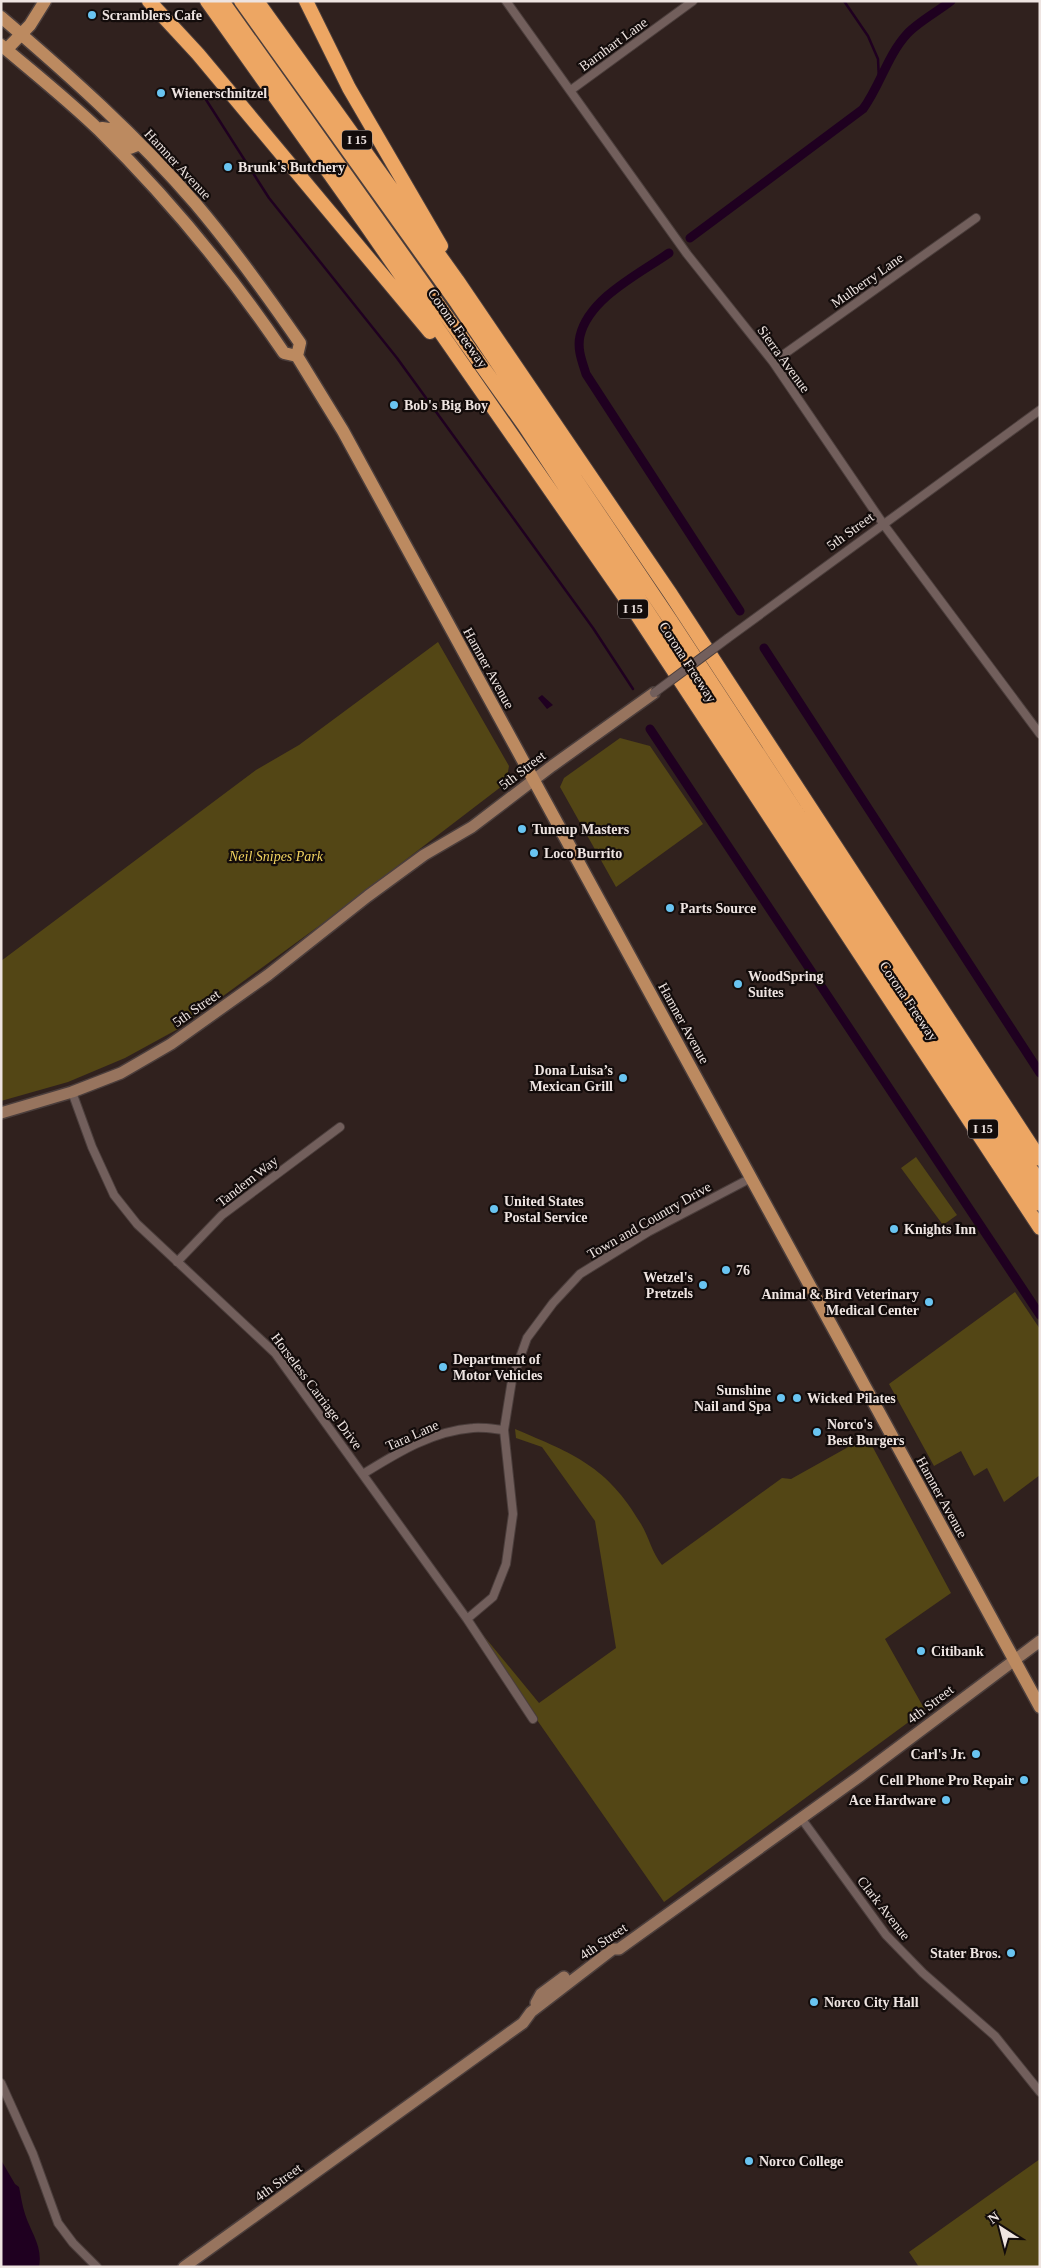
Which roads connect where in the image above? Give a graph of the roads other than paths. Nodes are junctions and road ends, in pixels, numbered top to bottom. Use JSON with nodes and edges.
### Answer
{"nodes":[{"id":1,"x":45,"y":1,"type":"edge"},
{"id":2,"x":149,"y":1,"type":"edge"},
{"id":3,"x":207,"y":1,"type":"edge"},
{"id":4,"x":222,"y":1,"type":"edge"},
{"id":5,"x":241,"y":1,"type":"edge"},
{"id":6,"x":257,"y":1,"type":"edge"},
{"id":7,"x":306,"y":1,"type":"edge"},
{"id":8,"x":506,"y":1,"type":"edge"},
{"id":9,"x":693,"y":1,"type":"edge"},
{"id":10,"x":1,"y":17,"type":"edge"},
{"id":11,"x":21,"y":35,"type":"junction"},
{"id":12,"x":3,"y":50,"type":"edge"},
{"id":13,"x":571,"y":90,"type":"junction"},
{"id":14,"x":98,"y":129,"type":"junction"},
{"id":15,"x":140,"y":144,"type":"junction"},
{"id":16,"x":976,"y":218,"type":"dead end"},
{"id":17,"x":457,"y":280,"type":"junction"},
{"id":18,"x":298,"y":356,"type":"junction"},
{"id":19,"x":773,"y":362,"type":"junction"},
{"id":20,"x":1040,"y":410,"type":"edge"},
{"id":21,"x":512,"y":435,"type":"junction"},
{"id":22,"x":884,"y":525,"type":"junction"},
{"id":23,"x":654,"y":693,"type":"joint"},
{"id":24,"x":1040,"y":734,"type":"edge"},
{"id":25,"x":533,"y":780,"type":"junction"},
{"id":26,"x":970,"y":1088,"type":"junction"},
{"id":27,"x":72,"y":1092,"type":"junction"},
{"id":28,"x":1,"y":1113,"type":"edge"},
{"id":29,"x":340,"y":1128,"type":"dead end"},
{"id":30,"x":1036,"y":1154,"type":"edge"},
{"id":31,"x":1001,"y":1168,"type":"junction"},
{"id":32,"x":751,"y":1178,"type":"junction"},
{"id":33,"x":1040,"y":1183,"type":"edge"},
{"id":34,"x":1040,"y":1204,"type":"edge"},
{"id":35,"x":1040,"y":1228,"type":"edge"},
{"id":36,"x":177,"y":1262,"type":"junction"},
{"id":37,"x":504,"y":1430,"type":"junction"},
{"id":38,"x":363,"y":1474,"type":"junction"},
{"id":39,"x":467,"y":1619,"type":"junction"},
{"id":40,"x":1040,"y":1641,"type":"edge"},
{"id":41,"x":1014,"y":1660,"type":"junction"},
{"id":42,"x":1040,"y":1707,"type":"edge"},
{"id":43,"x":533,"y":1719,"type":"dead end"},
{"id":44,"x":800,"y":1818,"type":"junction"},
{"id":45,"x":616,"y":1949,"type":"junction"},
{"id":46,"x":523,"y":2023,"type":"junction"},
{"id":47,"x":1,"y":2083,"type":"edge"},
{"id":48,"x":1040,"y":2092,"type":"edge"},
{"id":49,"x":97,"y":2267,"type":"edge"},
{"id":50,"x":184,"y":2267,"type":"edge"}],
"edges":[{"from":1,"to":11,"type":"main road"},
{"from":2,"to":21,"type":"highway"},
{"from":3,"to":21,"type":"highway","name":"Corona Freeway","number":"I 15"},
{"from":4,"to":26,"type":"highway"},
{"from":5,"to":26,"type":"highway"},
{"from":6,"to":17,"type":"highway","name":"Corona Freeway","number":"I 15"},
{"from":7,"to":17,"type":"highway"},
{"from":8,"to":13,"type":"street","name":"Sierra Avenue"},
{"from":9,"to":13,"type":"street","name":"Barnhart Lane"},
{"from":10,"to":11,"type":"main road","name":"Hamner Avenue"},
{"from":11,"to":12,"type":"main road"},
{"from":11,"to":15,"type":"main road","name":"Hamner Avenue"},
{"from":12,"to":14,"type":"main road","name":"Hamner Avenue"},
{"from":13,"to":19,"type":"street","name":"Sierra Avenue"},
{"from":14,"to":15,"type":"main road"},
{"from":14,"to":18,"type":"main road","name":"Hamner Avenue"},
{"from":15,"to":18,"type":"main road","name":"Hamner Avenue"},
{"from":16,"to":19,"type":"street","name":"Mulberry Lane"},
{"from":17,"to":30,"type":"highway","name":"Corona Freeway","number":"I 15"},
{"from":18,"to":25,"type":"main road","name":"Hamner Avenue"},
{"from":19,"to":22,"type":"street","name":"Sierra Avenue"},
{"from":20,"to":22,"type":"street","name":"5th Street"},
{"from":21,"to":31,"type":"highway","name":"Corona Freeway","number":"I 15"},
{"from":22,"to":23,"type":"street","name":"5th Street","bridge":true},
{"from":22,"to":24,"type":"street","name":"Sierra Avenue"},
{"from":23,"to":25,"type":"street","name":"5th Street"},
{"from":25,"to":27,"type":"street","name":"5th Street"},
{"from":25,"to":32,"type":"main road","name":"Hamner Avenue"},
{"from":26,"to":30,"type":"highway"},
{"from":26,"to":31,"type":"highway","number":"I 15"},
{"from":26,"to":33,"type":"highway"},
{"from":26,"to":34,"type":"highway"},
{"from":27,"to":28,"type":"street","name":"5th Street"},
{"from":27,"to":36,"type":"street","name":"Horseless Carriage Drive"},
{"from":29,"to":36,"type":"street","name":"Tandem Way"},
{"from":31,"to":35,"type":"highway","name":"Corona Freeway","number":"I 15"},
{"from":32,"to":37,"type":"street","name":"Town and Country Drive"},
{"from":32,"to":41,"type":"main road","name":"Hamner Avenue"},
{"from":36,"to":38,"type":"street","name":"Horseless Carriage Drive"},
{"from":37,"to":38,"type":"street","name":"Tara Lane"},
{"from":37,"to":39,"type":"street","name":"Town and Country Drive"},
{"from":38,"to":39,"type":"street","name":"Horseless Carriage Drive"},
{"from":39,"to":43,"type":"street","name":"Horseless Carriage Drive"},
{"from":40,"to":41,"type":"street","name":"4th Street"},
{"from":41,"to":42,"type":"main road","name":"Hamner Avenue"},
{"from":41,"to":44,"type":"street","name":"4th Street"},
{"from":44,"to":45,"type":"street","name":"4th Street"},
{"from":44,"to":48,"type":"street","name":"Clark Avenue"},
{"from":45,"to":46,"type":"street"},
{"from":45,"to":46,"type":"street","name":"4th Street"},
{"from":46,"to":50,"type":"street","name":"4th Street"},
{"from":47,"to":49,"type":"street"}]}
